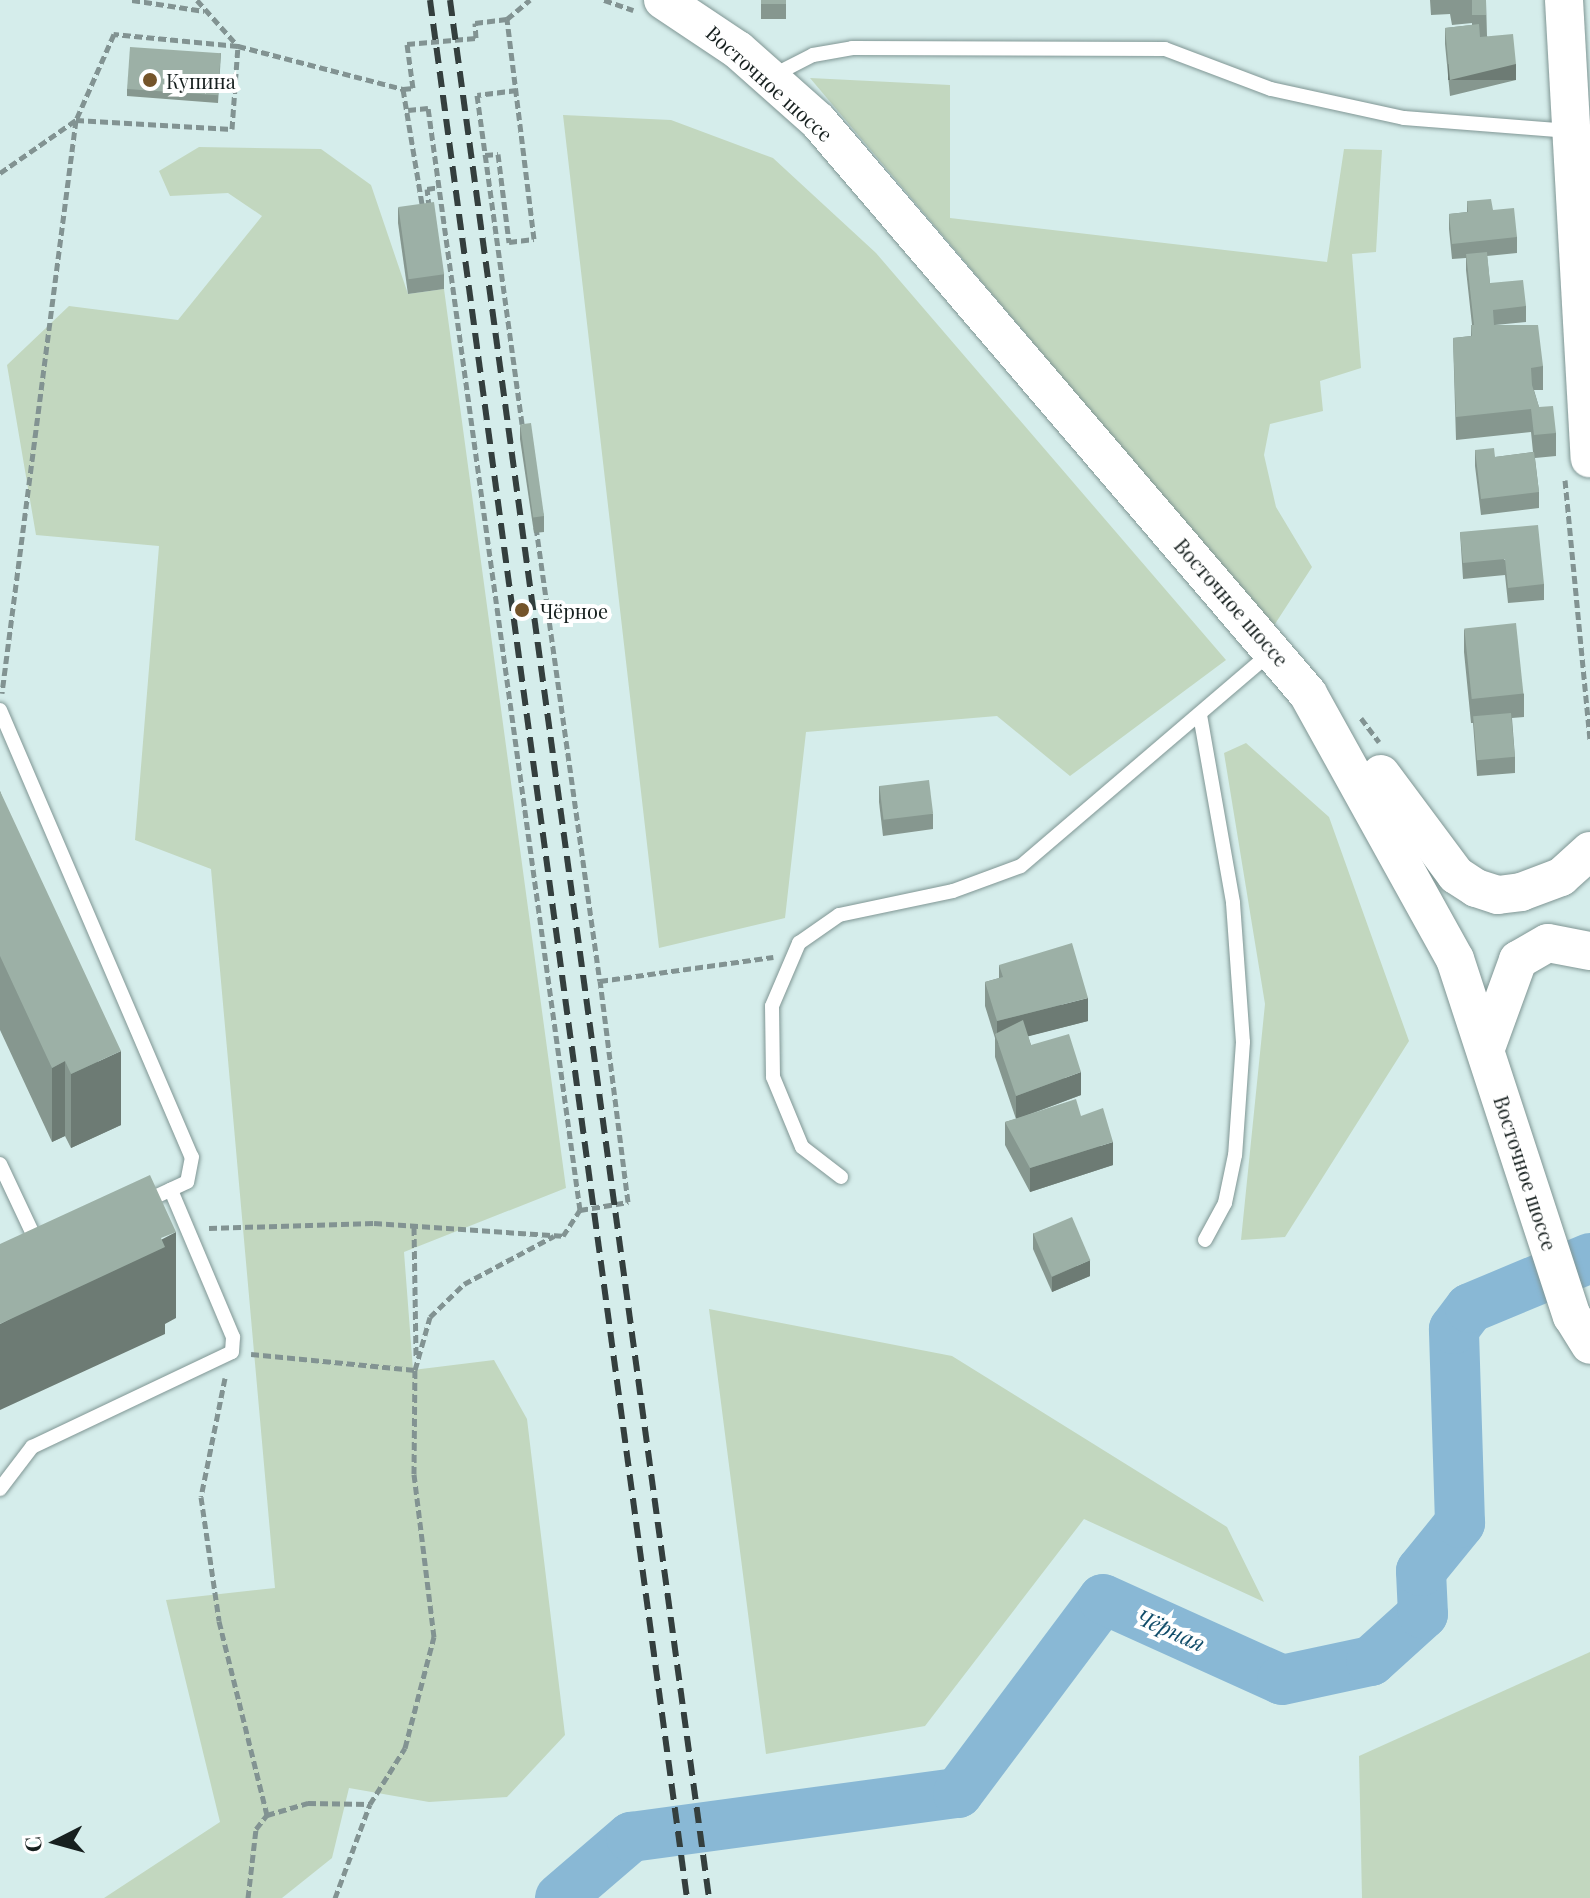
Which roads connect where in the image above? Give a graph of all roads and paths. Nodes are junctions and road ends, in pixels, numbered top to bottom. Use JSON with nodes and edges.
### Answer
{"nodes":[{"id":1,"x":132,"y":0,"type":"edge"},
{"id":2,"x":197,"y":0,"type":"edge"},
{"id":3,"x":530,"y":0,"type":"edge"},
{"id":4,"x":1564,"y":0,"type":"edge"},
{"id":5,"x":677,"y":3,"type":"edge"},
{"id":6,"x":204,"y":11,"type":"junction"},
{"id":7,"x":507,"y":19,"type":"junction"},
{"id":8,"x":238,"y":46,"type":"junction"},
{"id":9,"x":770,"y":78,"type":"junction"},
{"id":10,"x":403,"y":89,"type":"junction"},
{"id":11,"x":517,"y":90,"type":"junction"},
{"id":12,"x":408,"y":110,"type":"junction"},
{"id":13,"x":76,"y":120,"type":"junction"},
{"id":14,"x":1569,"y":131,"type":"junction"},
{"id":15,"x":485,"y":155,"type":"junction"},
{"id":16,"x":0,"y":173,"type":"edge"},
{"id":17,"x":439,"y":187,"type":"junction"},
{"id":18,"x":524,"y":436,"type":"edge"},
{"id":19,"x":1590,"y":458,"type":"edge"},
{"id":20,"x":535,"y":514,"type":"edge"},
{"id":21,"x":1274,"y":650,"type":"junction"},
{"id":22,"x":1308,"y":694,"type":"junction"},
{"id":23,"x":0,"y":710,"type":"edge"},
{"id":24,"x":1356,"y":711,"type":"dead end"},
{"id":25,"x":1586,"y":714,"type":"dead end"},
{"id":26,"x":1200,"y":715,"type":"junction"},
{"id":27,"x":1590,"y":741,"type":"edge"},
{"id":28,"x":1384,"y":748,"type":"dead end"},
{"id":29,"x":1590,"y":851,"type":"edge"},
{"id":30,"x":1590,"y":951,"type":"edge"},
{"id":31,"x":792,"y":954,"type":"junction"},
{"id":32,"x":600,"y":981,"type":"junction"},
{"id":33,"x":1486,"y":1048,"type":"junction"},
{"id":34,"x":0,"y":1164,"type":"edge"},
{"id":35,"x":841,"y":1177,"type":"dead end"},
{"id":36,"x":171,"y":1190,"type":"junction"},
{"id":37,"x":127,"y":1210,"type":"edge"},
{"id":38,"x":580,"y":1210,"type":"junction"},
{"id":39,"x":414,"y":1227,"type":"junction"},
{"id":40,"x":188,"y":1231,"type":"junction"},
{"id":41,"x":555,"y":1235,"type":"junction"},
{"id":42,"x":1205,"y":1240,"type":"dead end"},
{"id":43,"x":55,"y":1243,"type":"edge"},
{"id":44,"x":1580,"y":1325,"type":"edge"},
{"id":45,"x":232,"y":1352,"type":"junction"},
{"id":46,"x":415,"y":1370,"type":"junction"},
{"id":47,"x":0,"y":1489,"type":"edge"},
{"id":48,"x":370,"y":1804,"type":"junction"},
{"id":49,"x":267,"y":1815,"type":"junction"},
{"id":50,"x":248,"y":1898,"type":"edge"},
{"id":51,"x":335,"y":1898,"type":"edge"}],
"edges":[{"from":1,"to":6,"type":"path"},
{"from":2,"to":6,"type":"path"},
{"from":3,"to":7,"type":"path"},
{"from":4,"to":14,"type":"main road"},
{"from":5,"to":9,"type":"main road","name":"Восточное шоссе"},
{"from":6,"to":8,"type":"path"},
{"from":7,"to":10,"type":"path"},
{"from":7,"to":11,"type":"path"},
{"from":8,"to":10,"type":"path"},
{"from":8,"to":13,"type":"path"},
{"from":8,"to":13,"type":"path"},
{"from":9,"to":14,"type":"lane"},
{"from":9,"to":21,"type":"main road","name":"Восточное шоссе"},
{"from":10,"to":12,"type":"path"},
{"from":11,"to":15,"type":"path"},
{"from":11,"to":15,"type":"path"},
{"from":12,"to":17,"type":"path"},
{"from":12,"to":17,"type":"path"},
{"from":13,"to":16,"type":"path"},
{"from":13,"to":23,"type":"path"},
{"from":14,"to":19,"type":"main road"},
{"from":15,"to":18,"type":"path"},
{"from":17,"to":38,"type":"path"},
{"from":20,"to":32,"type":"path"},
{"from":21,"to":22,"type":"main road","name":"Восточное шоссе"},
{"from":21,"to":26,"type":"lane"},
{"from":22,"to":29,"type":"main road"},
{"from":22,"to":33,"type":"main road","name":"Восточное шоссе"},
{"from":23,"to":36,"type":"lane"},
{"from":24,"to":28,"type":"path"},
{"from":25,"to":27,"type":"path"},
{"from":26,"to":31,"type":"lane"},
{"from":26,"to":42,"type":"lane"},
{"from":30,"to":33,"type":"main road"},
{"from":31,"to":32,"type":"path"},
{"from":31,"to":35,"type":"lane"},
{"from":32,"to":38,"type":"path"},
{"from":33,"to":44,"type":"main road","name":"Восточное шоссе"},
{"from":34,"to":43,"type":"lane"},
{"from":36,"to":37,"type":"lane"},
{"from":36,"to":40,"type":"lane"},
{"from":38,"to":41,"type":"path"},
{"from":39,"to":40,"type":"path"},
{"from":39,"to":41,"type":"path"},
{"from":39,"to":46,"type":"path"},
{"from":40,"to":45,"type":"lane"},
{"from":41,"to":46,"type":"path"},
{"from":45,"to":46,"type":"path"},
{"from":45,"to":47,"type":"lane"},
{"from":45,"to":49,"type":"path"},
{"from":46,"to":48,"type":"path"},
{"from":48,"to":49,"type":"path"},
{"from":48,"to":51,"type":"path"},
{"from":49,"to":50,"type":"path"}]}
